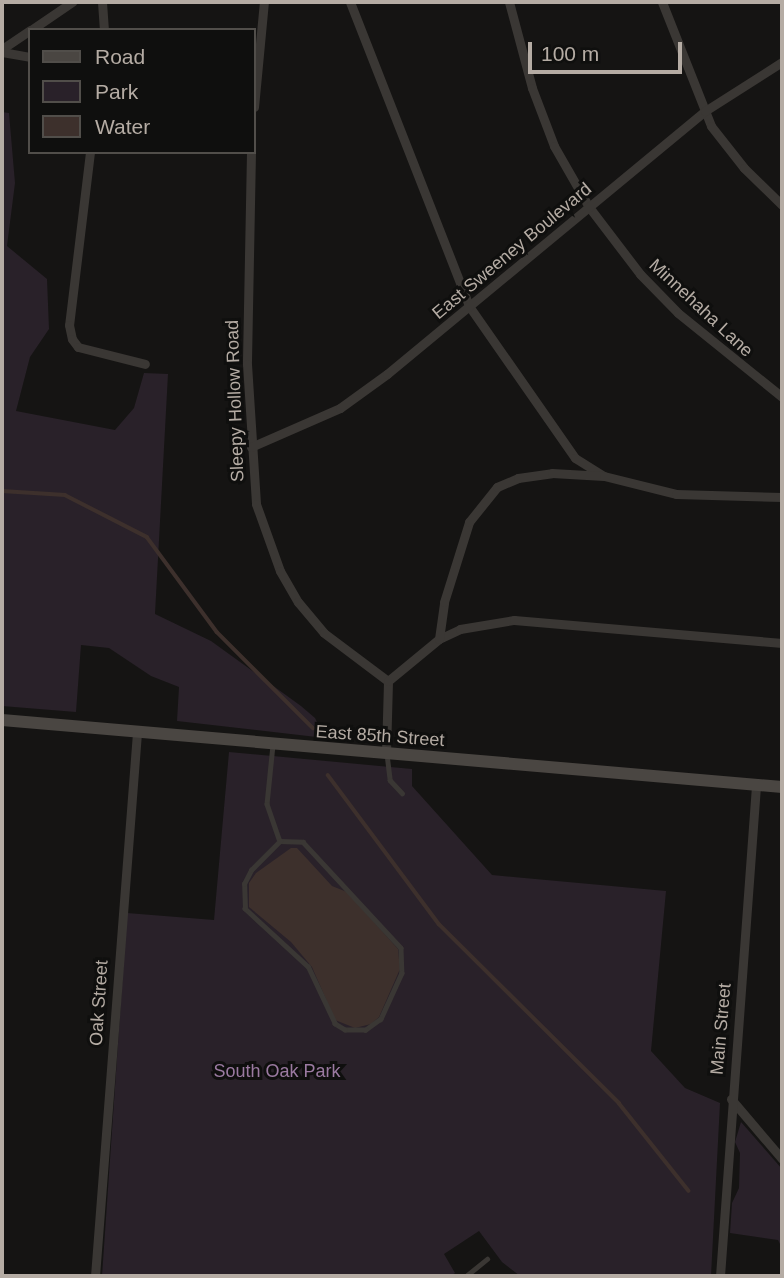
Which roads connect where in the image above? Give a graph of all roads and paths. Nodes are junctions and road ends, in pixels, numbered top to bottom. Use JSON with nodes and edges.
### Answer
{"nodes":[{"id":1,"x":72,"y":2,"type":"edge"},
{"id":2,"x":102,"y":2,"type":"edge"},
{"id":3,"x":264,"y":2,"type":"edge"},
{"id":4,"x":349,"y":2,"type":"edge"},
{"id":5,"x":509,"y":2,"type":"edge"},
{"id":6,"x":662,"y":2,"type":"edge"},
{"id":7,"x":33,"y":28,"type":"edge"},
{"id":8,"x":104,"y":28,"type":"edge"},
{"id":9,"x":28,"y":31,"type":"edge"},
{"id":10,"x":2,"y":50,"type":"edge"},
{"id":11,"x":28,"y":56,"type":"edge"},
{"id":12,"x":782,"y":62,"type":"edge"},
{"id":13,"x":256,"y":86,"type":"edge"},
{"id":14,"x":705,"y":111,"type":"junction"},
{"id":15,"x":90,"y":154,"type":"edge"},
{"id":16,"x":250,"y":154,"type":"edge"},
{"id":17,"x":782,"y":205,"type":"edge"},
{"id":18,"x":589,"y":207,"type":"junction"},
{"id":19,"x":468,"y":306,"type":"junction"},
{"id":20,"x":145,"y":364,"type":"dead end"},
{"id":21,"x":782,"y":397,"type":"edge"},
{"id":22,"x":251,"y":447,"type":"junction"},
{"id":23,"x":604,"y":476,"type":"junction"},
{"id":24,"x":782,"y":497,"type":"edge"},
{"id":25,"x":439,"y":639,"type":"junction"},
{"id":26,"x":782,"y":643,"type":"edge"},
{"id":27,"x":388,"y":681,"type":"junction"},
{"id":28,"x":2,"y":720,"type":"edge"},
{"id":29,"x":137,"y":733,"type":"junction"},
{"id":30,"x":273,"y":745,"type":"junction"},
{"id":31,"x":386,"y":753,"type":"junction"},
{"id":32,"x":756,"y":785,"type":"junction"},
{"id":33,"x":782,"y":787,"type":"edge"},
{"id":34,"x":402,"y":793,"type":"dead end"},
{"id":35,"x":280,"y":841,"type":"junction"},
{"id":36,"x":731,"y":1099,"type":"junction"},
{"id":37,"x":782,"y":1159,"type":"edge"},
{"id":38,"x":487,"y":1259,"type":"dead end"},
{"id":39,"x":95,"y":1276,"type":"edge"},
{"id":40,"x":466,"y":1276,"type":"edge"},
{"id":41,"x":720,"y":1276,"type":"edge"}],
"edges":[{"from":1,"to":7,"type":"street"},
{"from":2,"to":8,"type":"street"},
{"from":3,"to":13,"type":"street"},
{"from":4,"to":19,"type":"street"},
{"from":5,"to":18,"type":"street","name":"Minnehaha Lane"},
{"from":6,"to":14,"type":"street"},
{"from":9,"to":10,"type":"street"},
{"from":10,"to":11,"type":"street"},
{"from":12,"to":14,"type":"street","name":"East Sweeney Boulevard"},
{"from":14,"to":17,"type":"street"},
{"from":14,"to":18,"type":"street","name":"East Sweeney Boulevard"},
{"from":15,"to":20,"type":"street"},
{"from":16,"to":22,"type":"street","name":"Sleepy Hollow Road"},
{"from":18,"to":19,"type":"street","name":"East Sweeney Boulevard"},
{"from":18,"to":21,"type":"street","name":"Minnehaha Lane"},
{"from":19,"to":22,"type":"street","name":"East Sweeney Boulevard"},
{"from":19,"to":23,"type":"street"},
{"from":22,"to":27,"type":"street","name":"Sleepy Hollow Road"},
{"from":23,"to":24,"type":"street"},
{"from":23,"to":25,"type":"street"},
{"from":25,"to":26,"type":"street"},
{"from":25,"to":27,"type":"street"},
{"from":27,"to":31,"type":"street"},
{"from":28,"to":29,"type":"main road","name":"East 85th Street"},
{"from":29,"to":30,"type":"main road","name":"East 85th Street"},
{"from":29,"to":39,"type":"street","name":"Oak Street"},
{"from":30,"to":31,"type":"main road","name":"East 85th Street"},
{"from":30,"to":35,"type":"lane"},
{"from":31,"to":32,"type":"main road","name":"East 85th Street"},
{"from":31,"to":34,"type":"lane"},
{"from":32,"to":33,"type":"main road","name":"East 85th Street"},
{"from":32,"to":36,"type":"street","name":"Main Street"},
{"from":35,"to":35,"type":"lane"},
{"from":36,"to":37,"type":"street"},
{"from":36,"to":41,"type":"street","name":"Main Street"},
{"from":38,"to":40,"type":"lane"}]}
